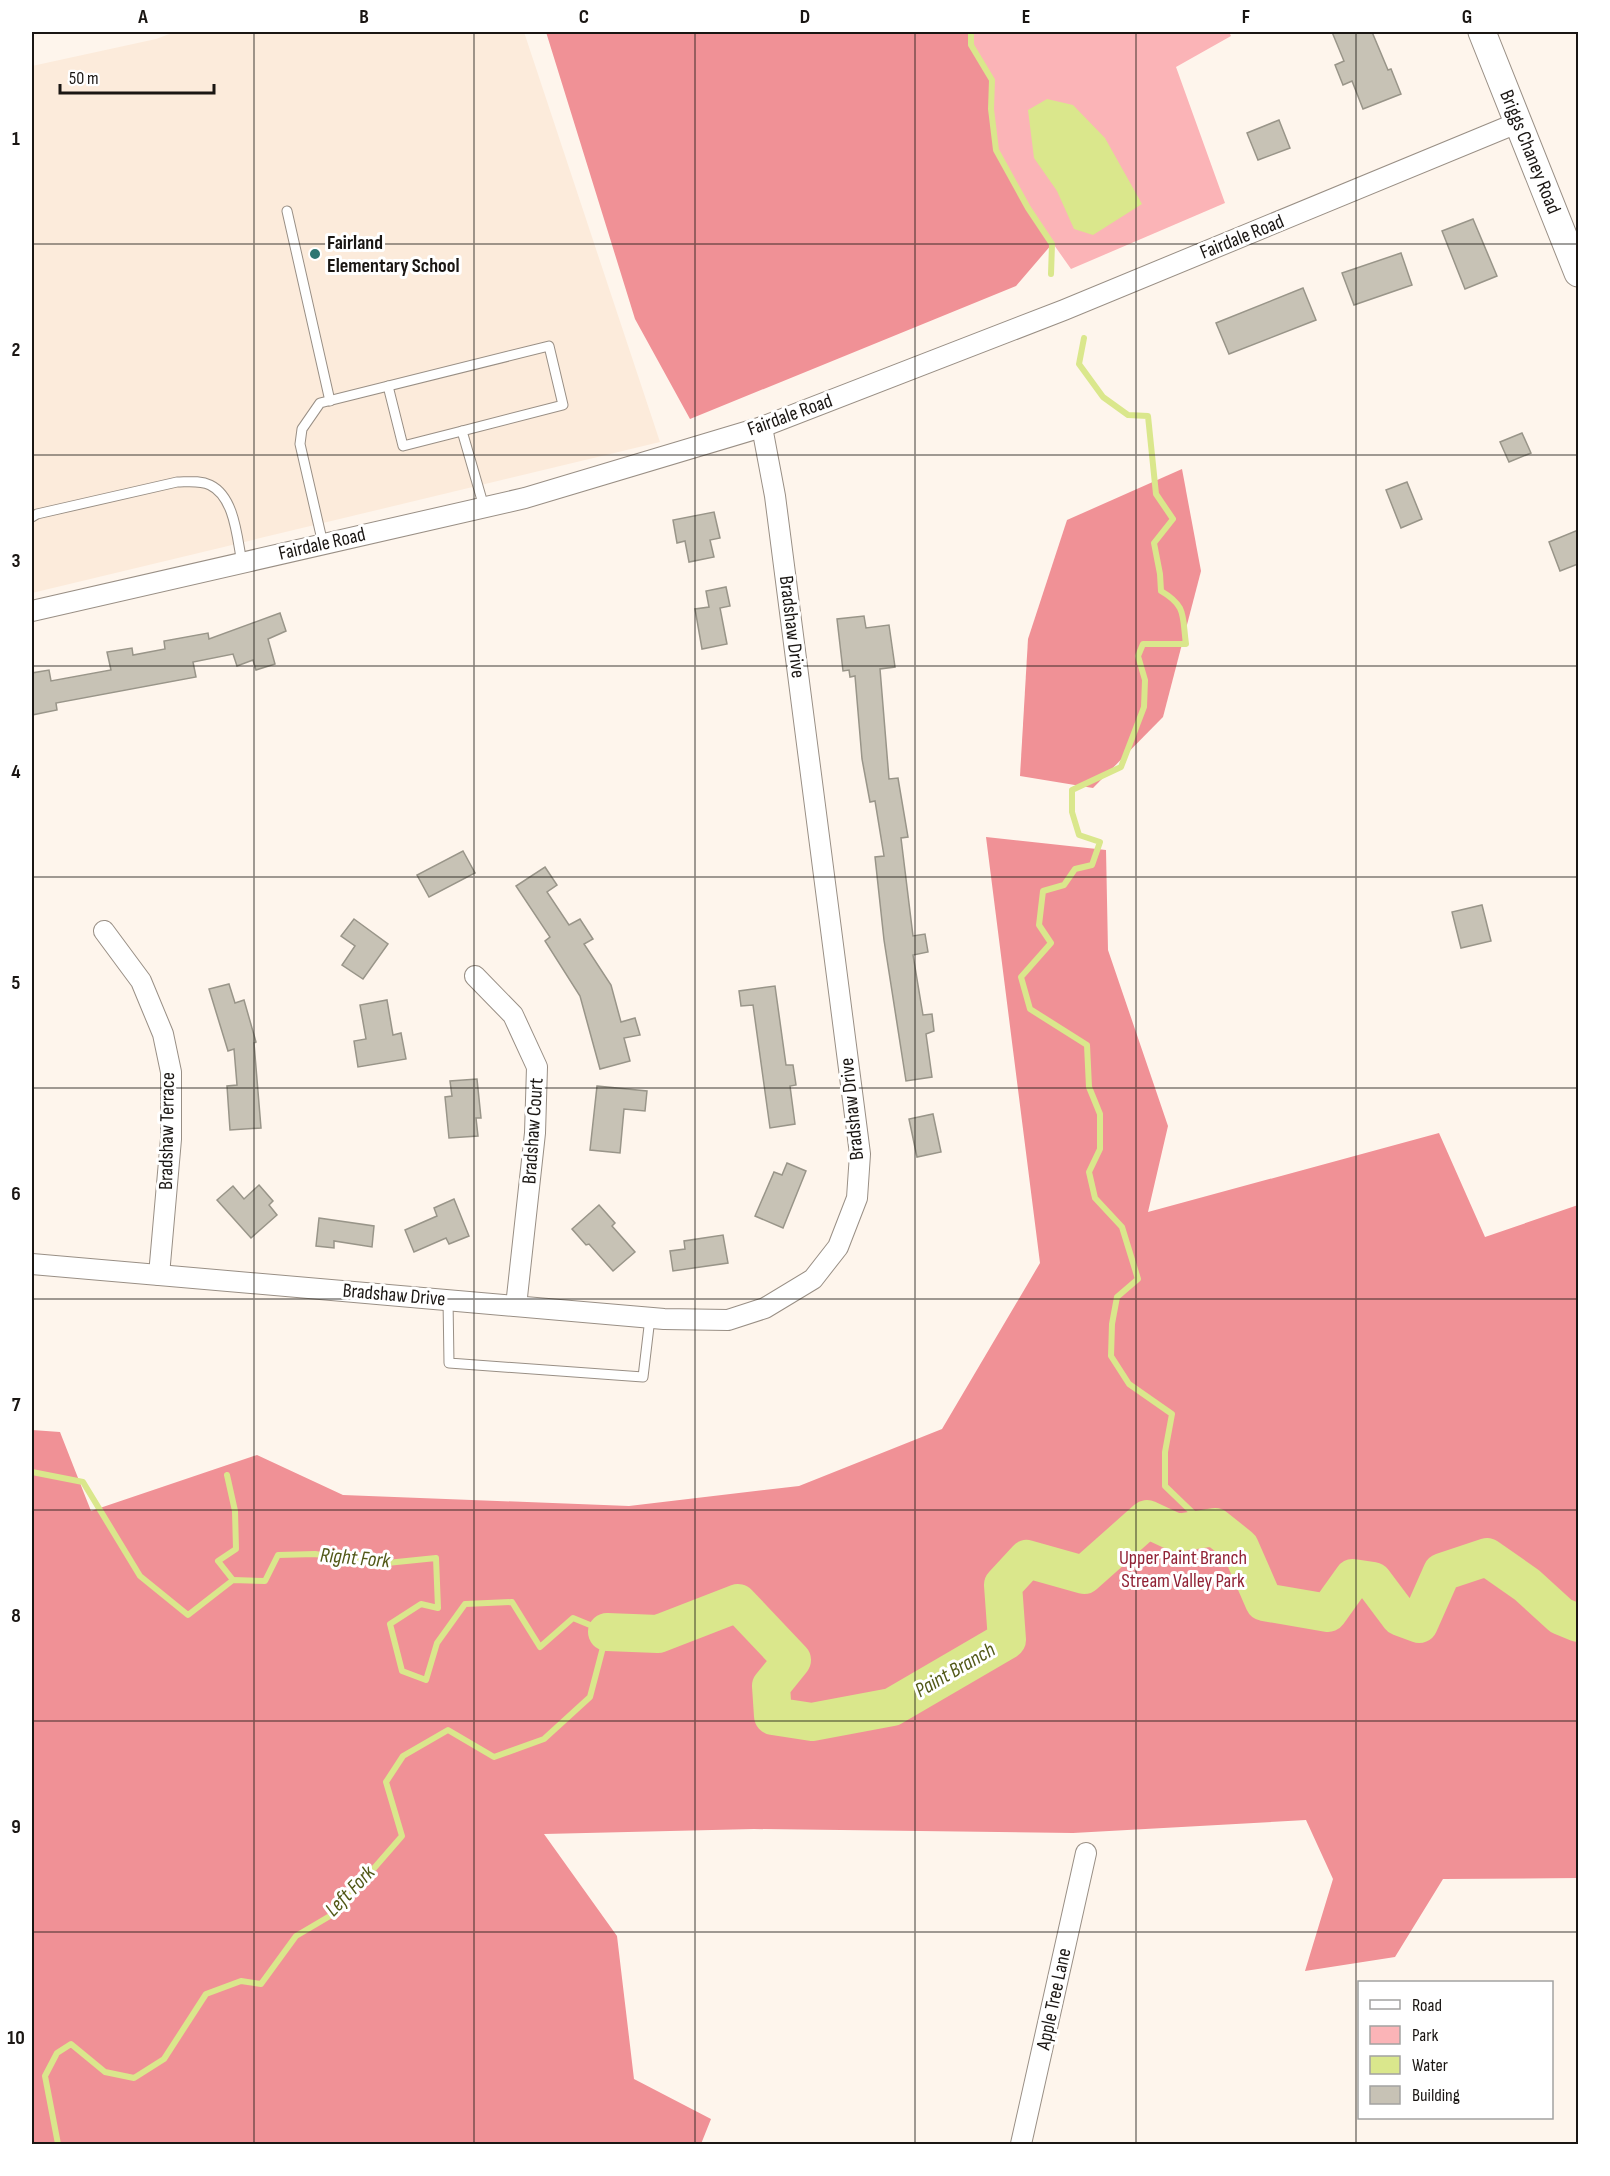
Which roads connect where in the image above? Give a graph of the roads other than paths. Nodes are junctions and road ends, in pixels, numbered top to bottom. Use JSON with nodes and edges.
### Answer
{"nodes":[{"id":1,"x":1482,"y":32,"type":"edge"},
{"id":2,"x":1517,"y":123,"type":"junction"},
{"id":3,"x":287,"y":211,"type":"dead end"},
{"id":4,"x":1578,"y":273,"type":"edge"},
{"id":5,"x":388,"y":386,"type":"junction"},
{"id":6,"x":330,"y":401,"type":"junction"},
{"id":7,"x":762,"y":427,"type":"junction"},
{"id":8,"x":462,"y":431,"type":"junction"},
{"id":9,"x":484,"y":507,"type":"junction"},
{"id":10,"x":32,"y":517,"type":"edge"},
{"id":11,"x":323,"y":544,"type":"junction"},
{"id":12,"x":242,"y":562,"type":"junction"},
{"id":13,"x":32,"y":611,"type":"edge"},
{"id":14,"x":104,"y":931,"type":"dead end"},
{"id":15,"x":475,"y":976,"type":"dead end"},
{"id":16,"x":32,"y":1264,"type":"edge"},
{"id":17,"x":159,"y":1275,"type":"junction"},
{"id":18,"x":448,"y":1300,"type":"junction"},
{"id":19,"x":516,"y":1306,"type":"junction"},
{"id":20,"x":650,"y":1318,"type":"junction"},
{"id":21,"x":1086,"y":1852,"type":"dead end"},
{"id":22,"x":1021,"y":2145,"type":"edge"}],
"edges":[{"from":1,"to":2,"type":"main road","name":"Briggs Chaney Road"},
{"from":2,"to":4,"type":"main road","name":"Briggs Chaney Road"},
{"from":2,"to":7,"type":"street","name":"Fairdale Road"},
{"from":3,"to":6,"type":"lane"},
{"from":5,"to":6,"type":"lane"},
{"from":5,"to":8,"type":"lane"},
{"from":5,"to":8,"type":"lane"},
{"from":6,"to":11,"type":"lane"},
{"from":7,"to":9,"type":"street","name":"Fairdale Road"},
{"from":7,"to":20,"type":"street","name":"Bradshaw Drive"},
{"from":8,"to":9,"type":"lane"},
{"from":9,"to":11,"type":"street","name":"Fairdale Road"},
{"from":10,"to":12,"type":"lane"},
{"from":11,"to":12,"type":"street","name":"Fairdale Road"},
{"from":12,"to":13,"type":"street","name":"Fairdale Road"},
{"from":14,"to":17,"type":"street","name":"Bradshaw Terrace"},
{"from":15,"to":19,"type":"street","name":"Bradshaw Court"},
{"from":16,"to":17,"type":"street","name":"Bradshaw Drive"},
{"from":17,"to":18,"type":"street","name":"Bradshaw Drive"},
{"from":18,"to":19,"type":"street","name":"Bradshaw Drive"},
{"from":18,"to":20,"type":"lane"},
{"from":19,"to":20,"type":"street","name":"Bradshaw Drive"},
{"from":21,"to":22,"type":"street","name":"Apple Tree Lane"}]}
